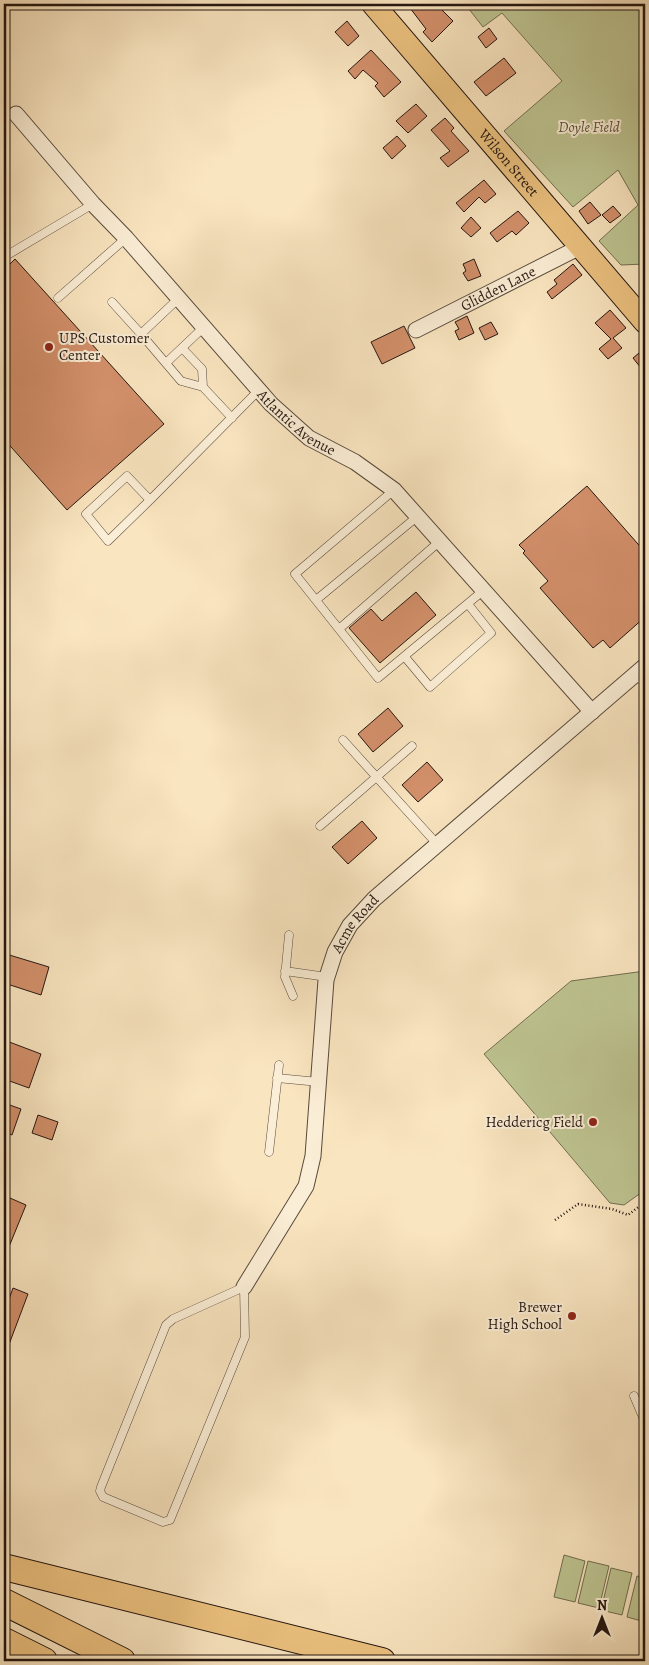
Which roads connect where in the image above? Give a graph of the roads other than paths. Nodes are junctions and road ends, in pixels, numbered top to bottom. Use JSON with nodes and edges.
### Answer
{"nodes":[{"id":1,"x":373,"y":4,"type":"edge"},
{"id":2,"x":16,"y":114,"type":"dead end"},
{"id":3,"x":92,"y":204,"type":"junction"},
{"id":4,"x":126,"y":238,"type":"junction"},
{"id":5,"x":580,"y":247,"type":"junction"},
{"id":6,"x":4,"y":257,"type":"edge"},
{"id":7,"x":58,"y":298,"type":"dead end"},
{"id":8,"x":179,"y":298,"type":"junction"},
{"id":9,"x":112,"y":302,"type":"dead end"},
{"id":10,"x":645,"y":322,"type":"edge"},
{"id":11,"x":204,"y":328,"type":"junction"},
{"id":12,"x":416,"y":330,"type":"dead end"},
{"id":13,"x":141,"y":334,"type":"junction"},
{"id":14,"x":182,"y":348,"type":"junction"},
{"id":15,"x":166,"y":363,"type":"junction"},
{"id":16,"x":203,"y":387,"type":"junction"},
{"id":17,"x":259,"y":390,"type":"junction"},
{"id":18,"x":232,"y":418,"type":"junction"},
{"id":19,"x":394,"y":490,"type":"junction"},
{"id":20,"x":150,"y":500,"type":"junction"},
{"id":21,"x":418,"y":516,"type":"junction"},
{"id":22,"x":440,"y":541,"type":"junction"},
{"id":23,"x":484,"y":590,"type":"junction"},
{"id":24,"x":316,"y":600,"type":"junction"},
{"id":25,"x":468,"y":604,"type":"junction"},
{"id":26,"x":339,"y":629,"type":"junction"},
{"id":27,"x":405,"y":657,"type":"junction"},
{"id":28,"x":642,"y":675,"type":"edge"},
{"id":29,"x":592,"y":712,"type":"junction"},
{"id":30,"x":343,"y":740,"type":"dead end"},
{"id":31,"x":412,"y":746,"type":"dead end"},
{"id":32,"x":376,"y":778,"type":"junction"},
{"id":33,"x":320,"y":826,"type":"dead end"},
{"id":34,"x":438,"y":845,"type":"junction"},
{"id":35,"x":289,"y":935,"type":"dead end"},
{"id":36,"x":285,"y":971,"type":"junction"},
{"id":37,"x":327,"y":977,"type":"junction"},
{"id":38,"x":292,"y":996,"type":"dead end"},
{"id":39,"x":279,"y":1065,"type":"dead end"},
{"id":40,"x":277,"y":1078,"type":"junction"},
{"id":41,"x":318,"y":1082,"type":"junction"},
{"id":42,"x":269,"y":1152,"type":"dead end"},
{"id":43,"x":244,"y":1286,"type":"junction"},
{"id":44,"x":634,"y":1396,"type":"dead end"},
{"id":45,"x":645,"y":1422,"type":"edge"},
{"id":46,"x":4,"y":1567,"type":"edge"},
{"id":47,"x":4,"y":1602,"type":"edge"},
{"id":48,"x":4,"y":1641,"type":"edge"},
{"id":49,"x":44,"y":1661,"type":"edge"},
{"id":50,"x":122,"y":1661,"type":"edge"},
{"id":51,"x":382,"y":1661,"type":"edge"}],
"edges":[{"from":1,"to":5,"type":"main road","name":"Wilson Street"},
{"from":2,"to":3,"type":"street","name":"Atlantic Avenue"},
{"from":3,"to":4,"type":"street","name":"Atlantic Avenue"},
{"from":3,"to":6,"type":"lane"},
{"from":4,"to":7,"type":"lane"},
{"from":4,"to":8,"type":"street","name":"Atlantic Avenue"},
{"from":5,"to":10,"type":"main road","name":"Wilson Street"},
{"from":5,"to":12,"type":"street","name":"Glidden Lane"},
{"from":8,"to":11,"type":"street","name":"Atlantic Avenue"},
{"from":8,"to":13,"type":"lane"},
{"from":9,"to":13,"type":"lane"},
{"from":11,"to":14,"type":"lane"},
{"from":11,"to":17,"type":"street","name":"Atlantic Avenue"},
{"from":13,"to":15,"type":"lane"},
{"from":14,"to":15,"type":"lane"},
{"from":14,"to":16,"type":"lane"},
{"from":15,"to":16,"type":"lane"},
{"from":16,"to":18,"type":"lane"},
{"from":17,"to":18,"type":"lane"},
{"from":17,"to":19,"type":"street","name":"Atlantic Avenue"},
{"from":18,"to":20,"type":"lane"},
{"from":19,"to":21,"type":"street","name":"Atlantic Avenue"},
{"from":19,"to":24,"type":"lane"},
{"from":20,"to":20,"type":"lane"},
{"from":21,"to":22,"type":"street","name":"Atlantic Avenue"},
{"from":21,"to":24,"type":"lane"},
{"from":22,"to":23,"type":"street","name":"Atlantic Avenue"},
{"from":22,"to":26,"type":"lane"},
{"from":23,"to":25,"type":"lane"},
{"from":23,"to":29,"type":"street","name":"Atlantic Avenue"},
{"from":24,"to":26,"type":"lane"},
{"from":25,"to":27,"type":"lane"},
{"from":25,"to":27,"type":"lane"},
{"from":26,"to":27,"type":"lane"},
{"from":28,"to":29,"type":"street","name":"Acme Road"},
{"from":29,"to":34,"type":"street","name":"Acme Road"},
{"from":30,"to":32,"type":"lane"},
{"from":31,"to":32,"type":"lane"},
{"from":32,"to":33,"type":"lane"},
{"from":32,"to":34,"type":"lane"},
{"from":34,"to":37,"type":"street","name":"Acme Road"},
{"from":35,"to":36,"type":"lane"},
{"from":36,"to":37,"type":"lane"},
{"from":36,"to":38,"type":"lane"},
{"from":37,"to":41,"type":"street","name":"Acme Road"},
{"from":39,"to":40,"type":"lane"},
{"from":40,"to":41,"type":"lane"},
{"from":40,"to":42,"type":"lane"},
{"from":41,"to":43,"type":"street","name":"Acme Road"},
{"from":43,"to":43,"type":"lane"},
{"from":44,"to":45,"type":"lane"},
{"from":46,"to":51,"type":"highway"},
{"from":47,"to":50,"type":"highway"},
{"from":48,"to":49,"type":"highway"}]}
